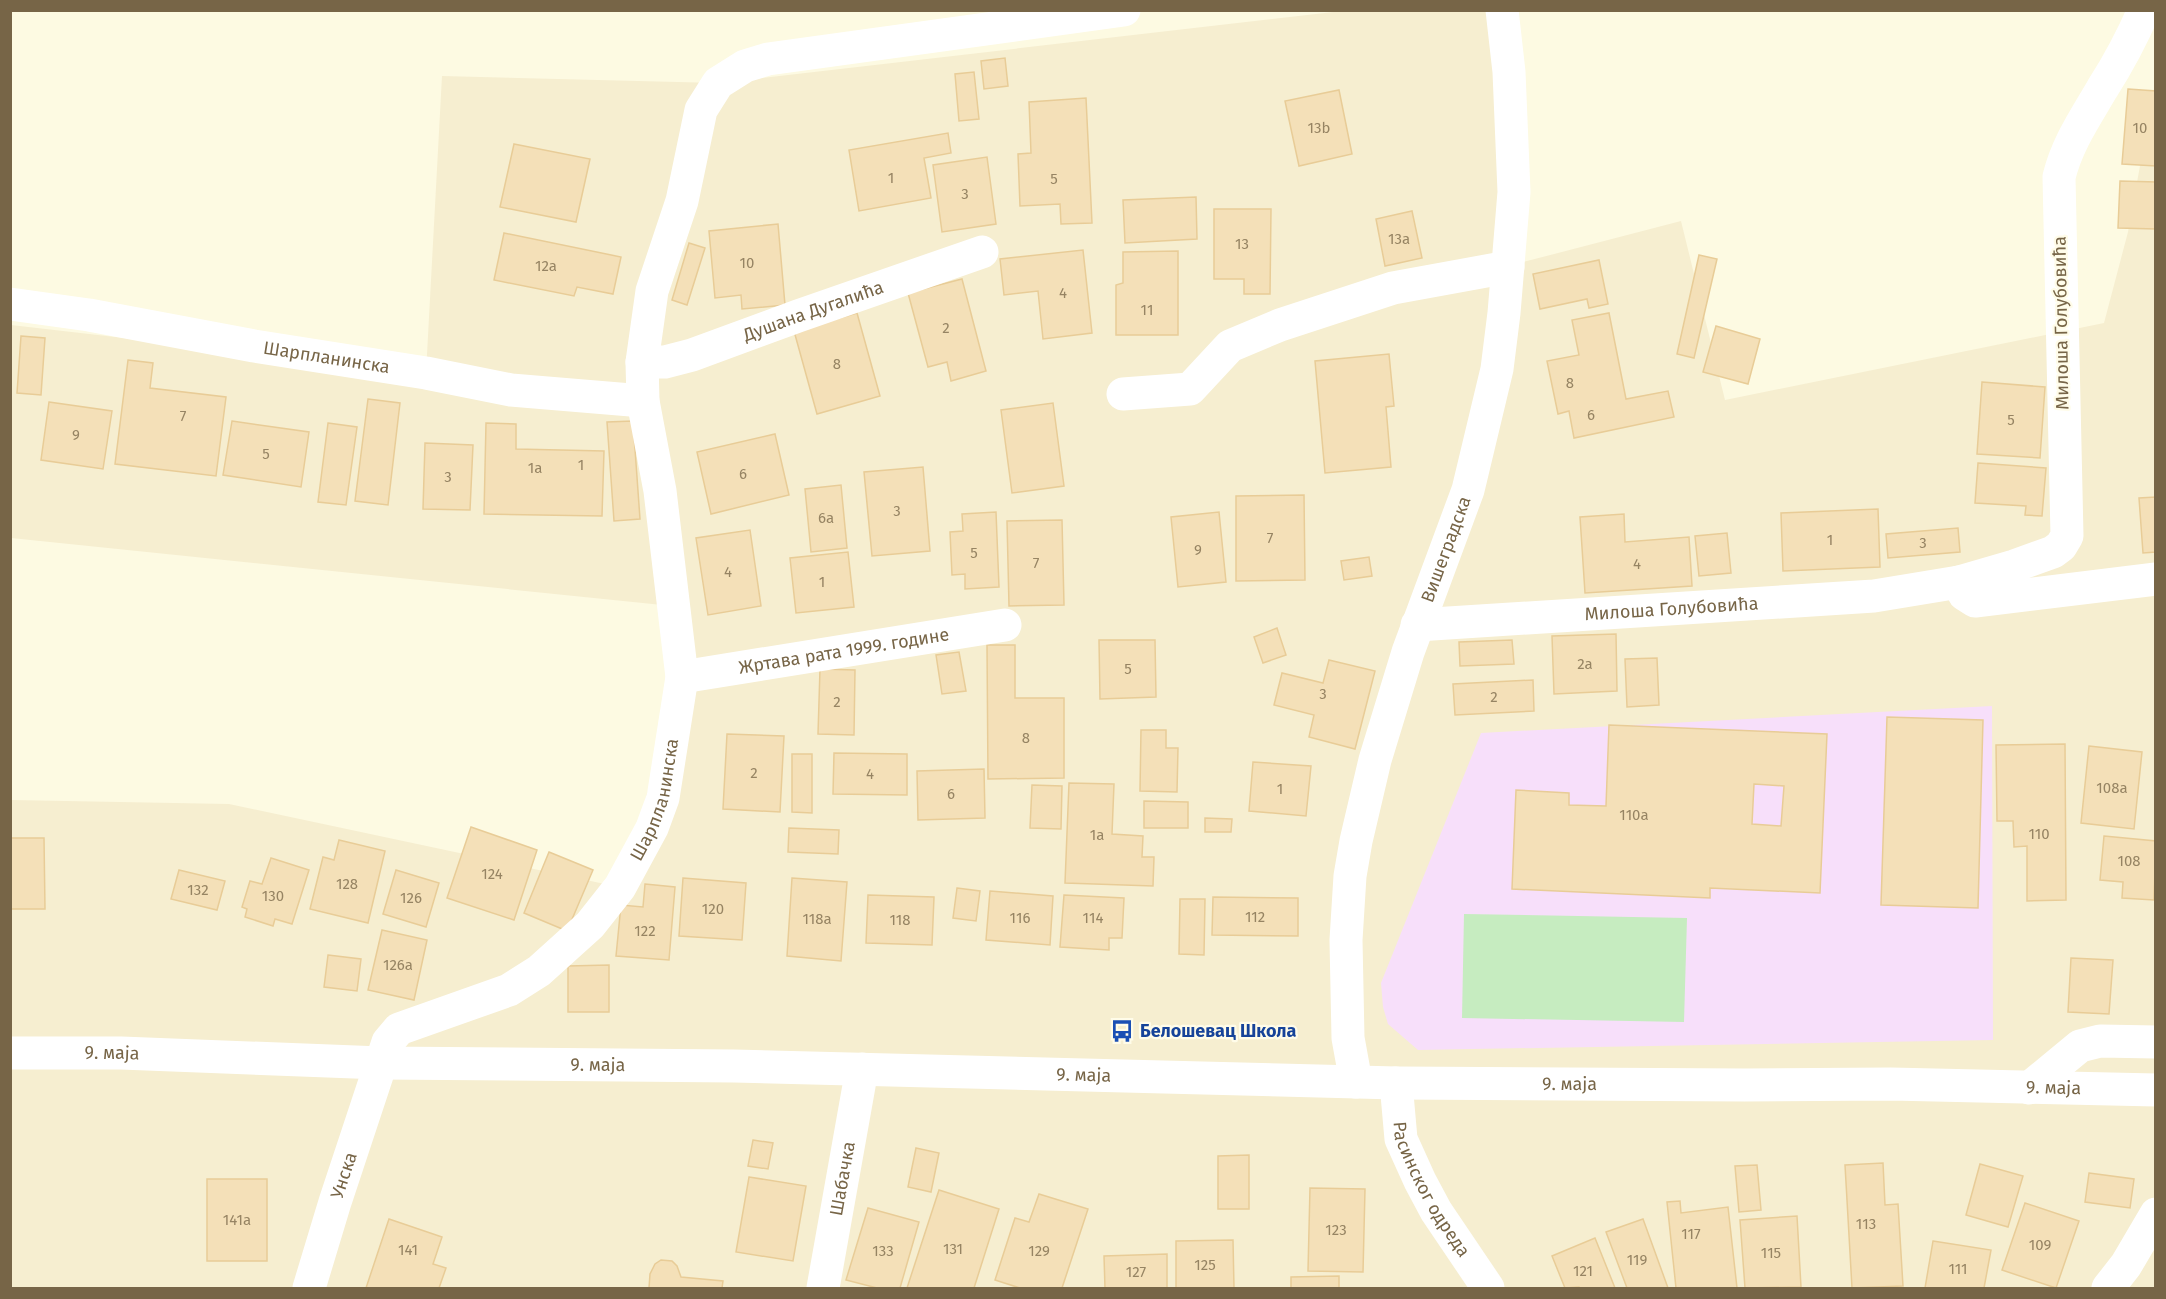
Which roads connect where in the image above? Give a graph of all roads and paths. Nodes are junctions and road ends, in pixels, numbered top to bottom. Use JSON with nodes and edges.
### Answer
{"nodes":[{"id":1,"x":1124,"y":10,"type":"edge"},
{"id":2,"x":1502,"y":10,"type":"edge"},
{"id":3,"x":2144,"y":10,"type":"edge"},
{"id":4,"x":982,"y":252,"type":"dead end"},
{"id":5,"x":1508,"y":267,"type":"junction"},
{"id":6,"x":10,"y":304,"type":"edge"},
{"id":7,"x":642,"y":362,"type":"junction"},
{"id":8,"x":1123,"y":394,"type":"dead end"},
{"id":9,"x":643,"y":401,"type":"junction"},
{"id":10,"x":2156,"y":579,"type":"edge"},
{"id":11,"x":1959,"y":582,"type":"junction"},
{"id":12,"x":1005,"y":625,"type":"dead end"},
{"id":13,"x":1417,"y":625,"type":"junction"},
{"id":14,"x":682,"y":677,"type":"junction"},
{"id":15,"x":2156,"y":1042,"type":"edge"},
{"id":16,"x":10,"y":1053,"type":"edge"},
{"id":17,"x":381,"y":1063,"type":"junction"},
{"id":18,"x":862,"y":1069,"type":"junction"},
{"id":19,"x":1356,"y":1082,"type":"junction"},
{"id":20,"x":1396,"y":1083,"type":"junction"},
{"id":21,"x":2029,"y":1088,"type":"junction"},
{"id":22,"x":2156,"y":1090,"type":"edge"},
{"id":23,"x":2156,"y":1214,"type":"edge"},
{"id":24,"x":309,"y":1288,"type":"edge"},
{"id":25,"x":823,"y":1288,"type":"edge"},
{"id":26,"x":1488,"y":1288,"type":"edge"},
{"id":27,"x":2108,"y":1288,"type":"edge"}],
"edges":[{"from":1,"to":7,"type":"street","name":"Шарпланинска"},
{"from":2,"to":5,"type":"street","name":"Вишеградска"},
{"from":3,"to":11,"type":"street","name":"Милоша Голубовића"},
{"from":4,"to":7,"type":"street","name":"Душана Дугалића"},
{"from":5,"to":8,"type":"street"},
{"from":5,"to":13,"type":"street","name":"Вишеградска"},
{"from":6,"to":9,"type":"street","name":"Шарпланинска"},
{"from":7,"to":9,"type":"street","name":"Шарпланинска"},
{"from":9,"to":14,"type":"street","name":"Шарпланинска"},
{"from":10,"to":11,"type":"street"},
{"from":11,"to":13,"type":"street","name":"Милоша Голубовића"},
{"from":12,"to":14,"type":"street","name":"Жртава рата 1999. године"},
{"from":13,"to":19,"type":"street","name":"Вишеградска"},
{"from":14,"to":17,"type":"street","name":"Шарпланинска"},
{"from":15,"to":21,"type":"street"},
{"from":16,"to":17,"type":"street","name":"9. маја"},
{"from":17,"to":18,"type":"street","name":"9. маја"},
{"from":17,"to":24,"type":"street","name":"Унска"},
{"from":18,"to":19,"type":"street","name":"9. маја"},
{"from":18,"to":25,"type":"street","name":"Шабачка"},
{"from":19,"to":20,"type":"street","name":"9. маја"},
{"from":20,"to":21,"type":"street","name":"9. маја"},
{"from":20,"to":26,"type":"street","name":"Расинског одреда"},
{"from":21,"to":22,"type":"street","name":"9. маја"},
{"from":23,"to":27,"type":"street"}]}
